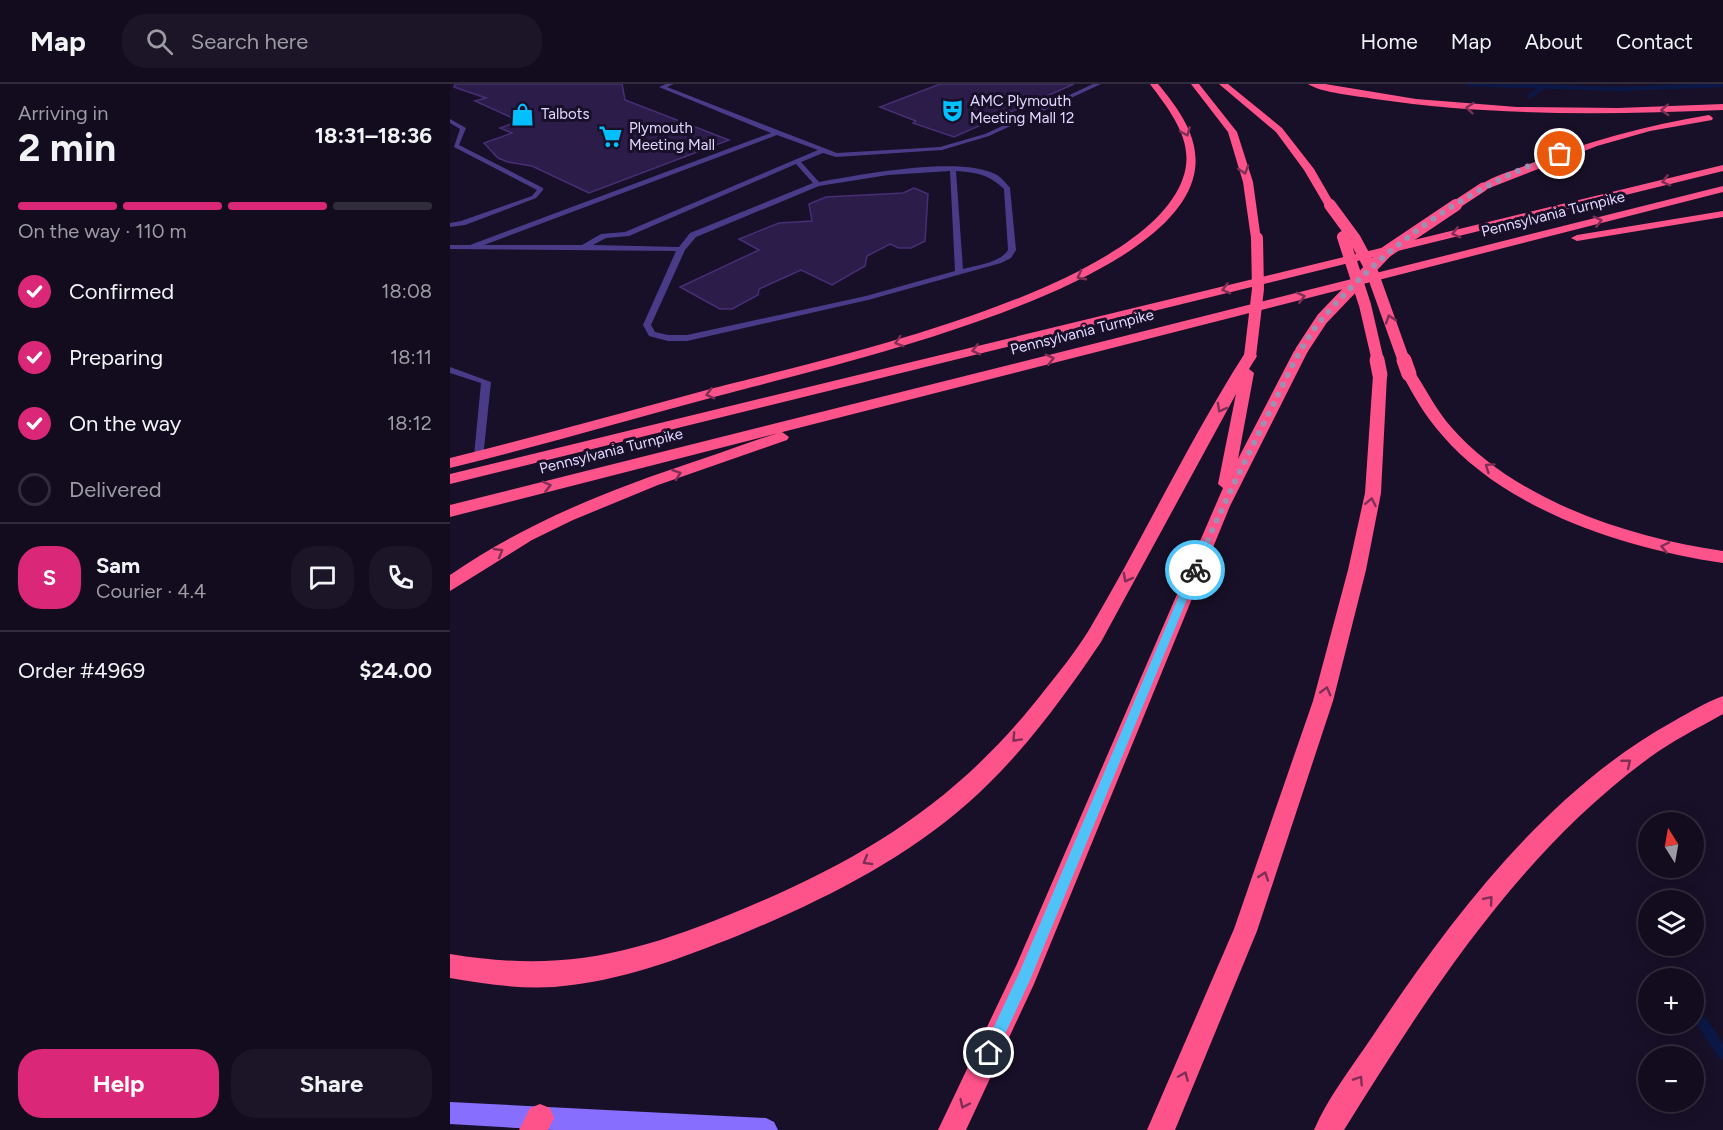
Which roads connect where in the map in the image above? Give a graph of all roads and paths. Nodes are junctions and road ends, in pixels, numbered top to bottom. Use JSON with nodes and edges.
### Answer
{"nodes":[{"id":1,"x":671,"y":84,"type":"edge"},
{"id":2,"x":1098,"y":84,"type":"edge"},
{"id":3,"x":1154,"y":84,"type":"edge"},
{"id":4,"x":1196,"y":84,"type":"edge"},
{"id":5,"x":1222,"y":84,"type":"edge"},
{"id":6,"x":1312,"y":84,"type":"edge"},
{"id":7,"x":1723,"y":106,"type":"edge"},
{"id":8,"x":1723,"y":116,"type":"edge"},
{"id":9,"x":450,"y":121,"type":"edge"},
{"id":10,"x":777,"y":133,"type":"junction"},
{"id":11,"x":824,"y":150,"type":"junction"},
{"id":12,"x":796,"y":162,"type":"junction"},
{"id":13,"x":1723,"y":168,"type":"edge"},
{"id":14,"x":953,"y":169,"type":"junction"},
{"id":15,"x":817,"y":184,"type":"junction"},
{"id":16,"x":1723,"y":189,"type":"edge"},
{"id":17,"x":1329,"y":202,"type":"junction"},
{"id":18,"x":1723,"y":214,"type":"edge"},
{"id":19,"x":450,"y":225,"type":"edge"},
{"id":20,"x":450,"y":247,"type":"edge"},
{"id":21,"x":471,"y":247,"type":"junction"},
{"id":22,"x":583,"y":247,"type":"junction"},
{"id":23,"x":681,"y":249,"type":"junction"},
{"id":24,"x":1460,"y":257,"type":"junction"},
{"id":25,"x":959,"y":272,"type":"junction"},
{"id":26,"x":1250,"y":356,"type":"junction"},
{"id":27,"x":450,"y":370,"type":"edge"},
{"id":28,"x":892,"y":398,"type":"junction"},
{"id":29,"x":479,"y":456,"type":"junction"},
{"id":30,"x":450,"y":463,"type":"edge"},
{"id":31,"x":450,"y":479,"type":"edge"},
{"id":32,"x":1222,"y":506,"type":"junction"},
{"id":33,"x":450,"y":511,"type":"edge"},
{"id":34,"x":1723,"y":557,"type":"edge"},
{"id":35,"x":450,"y":584,"type":"edge"},
{"id":36,"x":1723,"y":704,"type":"edge"},
{"id":37,"x":450,"y":966,"type":"edge"},
{"id":38,"x":450,"y":1113,"type":"edge"},
{"id":39,"x":536,"y":1124,"type":"edge"},
{"id":40,"x":766,"y":1130,"type":"edge"},
{"id":41,"x":952,"y":1130,"type":"edge"},
{"id":42,"x":1161,"y":1130,"type":"edge"},
{"id":43,"x":1328,"y":1130,"type":"edge"}],
"edges":[{"from":1,"to":10,"type":"lane"},
{"from":2,"to":11,"type":"lane"},
{"from":3,"to":29,"type":"highway","one_way":true},
{"from":4,"to":26,"type":"highway","one_way":true,"bridge":true},
{"from":5,"to":17,"type":"highway"},
{"from":7,"to":6,"type":"highway","one_way":true},
{"from":8,"to":32,"type":"highway","bridge":true},
{"from":9,"to":19,"type":"lane"},
{"from":10,"to":11,"type":"lane"},
{"from":10,"to":21,"type":"lane"},
{"from":11,"to":12,"type":"lane"},
{"from":12,"to":15,"type":"lane"},
{"from":12,"to":22,"type":"lane"},
{"from":13,"to":31,"type":"highway","name":"Pennsylvania Turnpike","one_way":true},
{"from":14,"to":15,"type":"lane"},
{"from":14,"to":25,"type":"lane"},
{"from":14,"to":25,"type":"lane"},
{"from":15,"to":23,"type":"lane"},
{"from":24,"to":16,"type":"highway","name":"Pennsylvania Turnpike","one_way":true},
{"from":34,"to":17,"type":"highway","one_way":true,"bridge":true},
{"from":42,"to":17,"type":"highway","one_way":true,"bridge":true},
{"from":18,"to":24,"type":"highway"},
{"from":20,"to":21,"type":"lane"},
{"from":21,"to":22,"type":"lane"},
{"from":22,"to":23,"type":"lane"},
{"from":23,"to":25,"type":"lane"},
{"from":28,"to":24,"type":"highway","name":"Pennsylvania Turnpike","one_way":true},
{"from":26,"to":32,"type":"highway"},
{"from":26,"to":37,"type":"highway","one_way":true},
{"from":27,"to":29,"type":"lane"},
{"from":33,"to":28,"type":"highway","name":"Pennsylvania Turnpike","one_way":true},
{"from":35,"to":28,"type":"highway","one_way":true},
{"from":29,"to":30,"type":"highway"},
{"from":32,"to":41,"type":"highway","one_way":true},
{"from":43,"to":36,"type":"highway","one_way":true},
{"from":38,"to":39,"type":"main road"},
{"from":39,"to":40,"type":"main road"}]}
